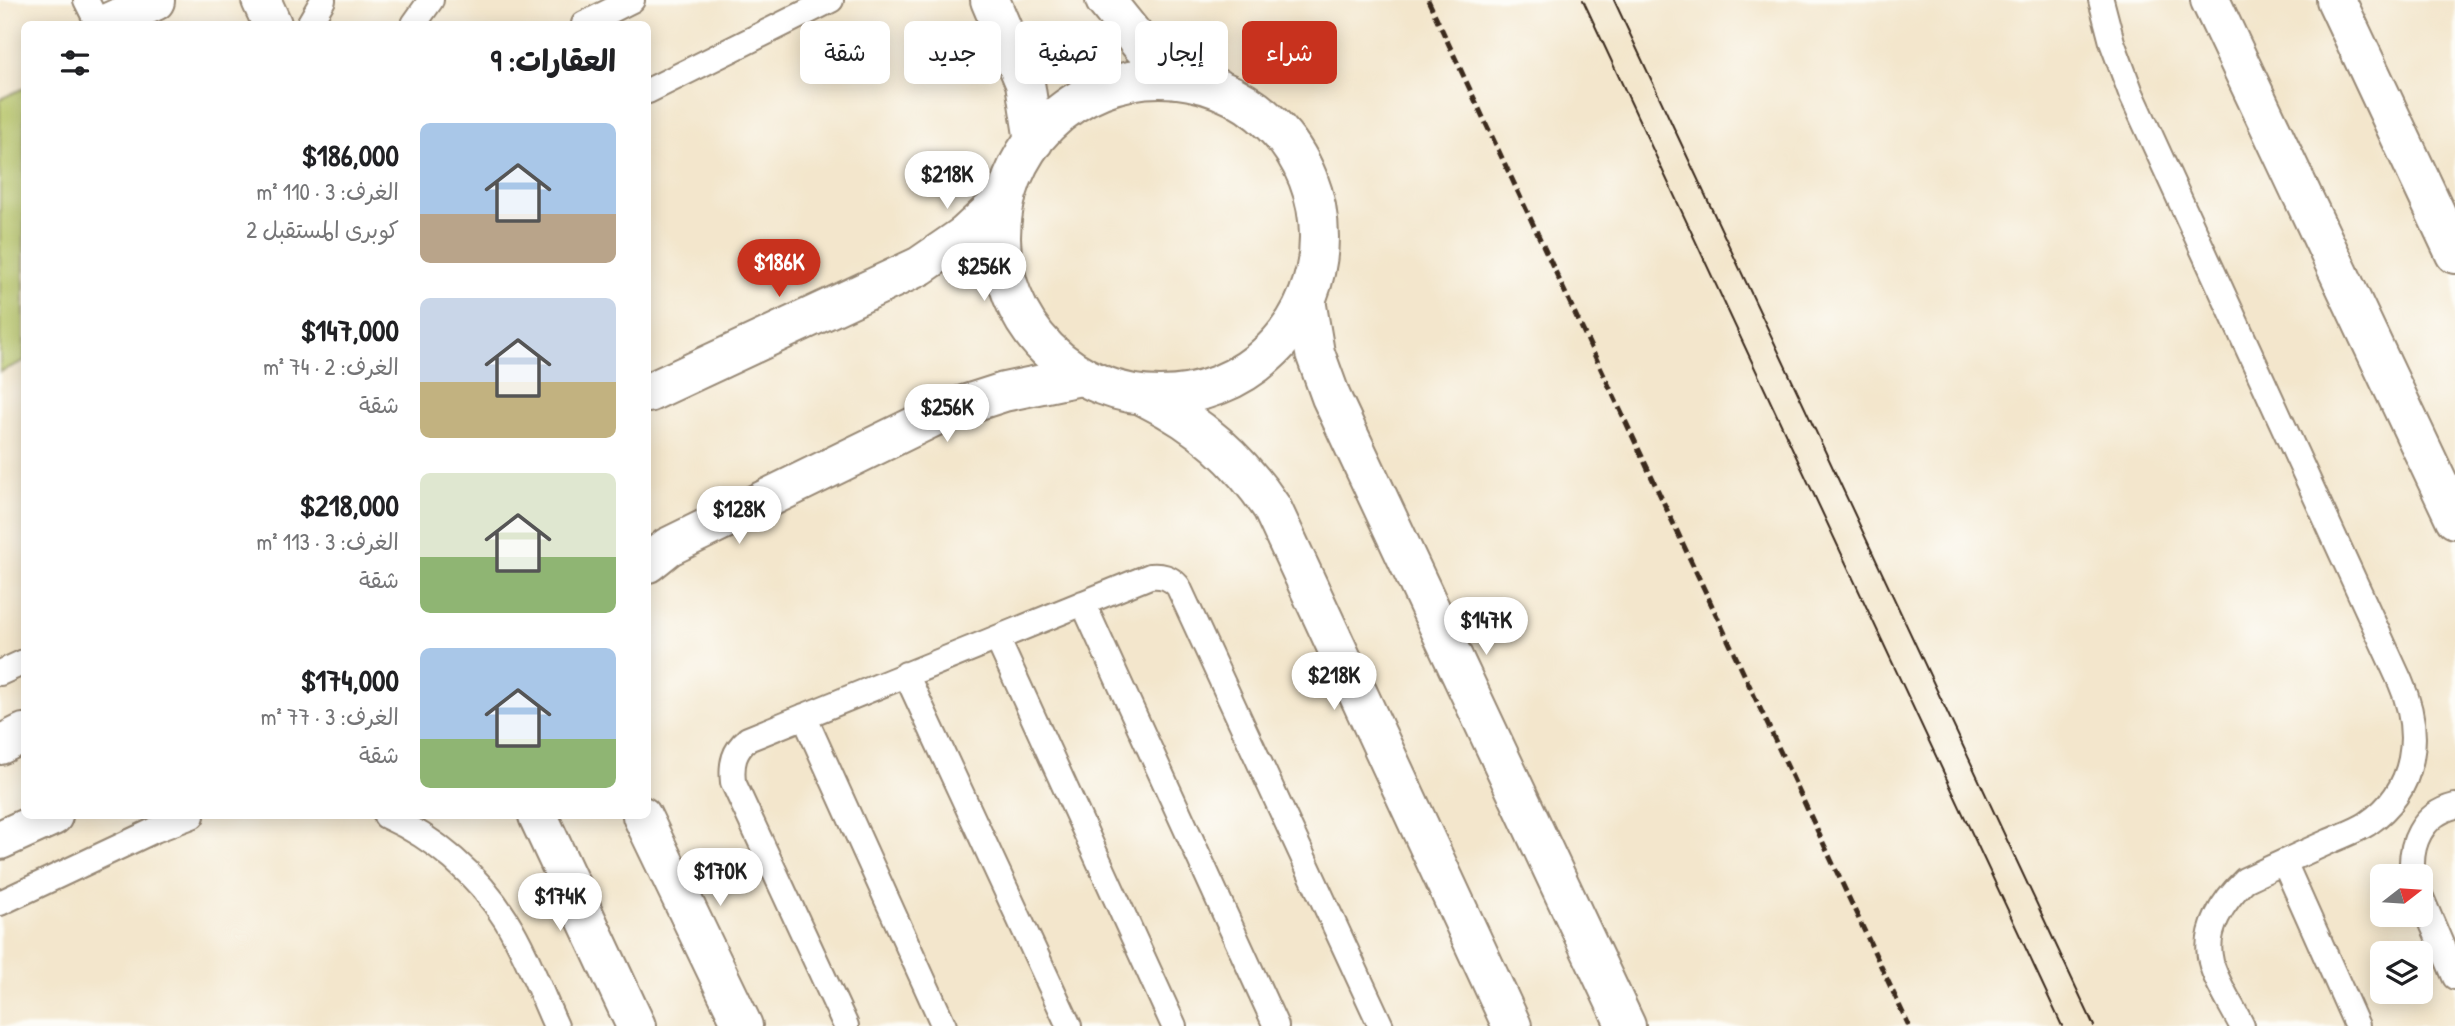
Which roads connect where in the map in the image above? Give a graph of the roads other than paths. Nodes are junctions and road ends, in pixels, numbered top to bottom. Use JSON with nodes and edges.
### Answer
{"nodes":[{"id":1,"x":86,"y":0,"type":"edge"},
{"id":2,"x":261,"y":0,"type":"edge"},
{"id":3,"x":323,"y":0,"type":"edge"},
{"id":4,"x":632,"y":0,"type":"edge"},
{"id":5,"x":831,"y":0,"type":"edge"},
{"id":6,"x":990,"y":0,"type":"edge"},
{"id":7,"x":1105,"y":0,"type":"edge"},
{"id":8,"x":2101,"y":0,"type":"edge"},
{"id":9,"x":2210,"y":0,"type":"edge"},
{"id":10,"x":2336,"y":0,"type":"edge"},
{"id":11,"x":158,"y":9,"type":"edge"},
{"id":12,"x":96,"y":21,"type":"edge"},
{"id":13,"x":116,"y":21,"type":"edge"},
{"id":14,"x":271,"y":21,"type":"edge"},
{"id":15,"x":311,"y":21,"type":"edge"},
{"id":16,"x":589,"y":21,"type":"edge"},
{"id":17,"x":1135,"y":37,"type":"edge"},
{"id":18,"x":1135,"y":79,"type":"edge"},
{"id":19,"x":1206,"y":84,"type":"edge"},
{"id":20,"x":651,"y":90,"type":"edge"},
{"id":21,"x":1034,"y":141,"type":"junction"},
{"id":22,"x":1006,"y":197,"type":"junction"},
{"id":23,"x":2455,"y":254,"type":"edge"},
{"id":24,"x":1306,"y":300,"type":"junction"},
{"id":25,"x":1081,"y":376,"type":"junction"},
{"id":26,"x":651,"y":392,"type":"edge"},
{"id":27,"x":1147,"y":398,"type":"junction"},
{"id":28,"x":2455,"y":519,"type":"edge"},
{"id":29,"x":651,"y":561,"type":"edge"},
{"id":30,"x":1083,"y":603,"type":"junction"},
{"id":31,"x":997,"y":638,"type":"junction"},
{"id":32,"x":21,"y":663,"type":"edge"},
{"id":33,"x":0,"y":673,"type":"edge"},
{"id":34,"x":906,"y":674,"type":"junction"},
{"id":35,"x":804,"y":716,"type":"junction"},
{"id":36,"x":21,"y":734,"type":"edge"},
{"id":37,"x":0,"y":745,"type":"edge"},
{"id":38,"x":2455,"y":806,"type":"edge"},
{"id":39,"x":46,"y":819,"type":"edge"},
{"id":40,"x":184,"y":819,"type":"edge"},
{"id":41,"x":393,"y":819,"type":"edge"},
{"id":42,"x":539,"y":819,"type":"edge"},
{"id":43,"x":643,"y":819,"type":"edge"},
{"id":44,"x":0,"y":840,"type":"edge"},
{"id":45,"x":2284,"y":862,"type":"junction"},
{"id":46,"x":2411,"y":864,"type":"edge"},
{"id":47,"x":0,"y":903,"type":"edge"},
{"id":48,"x":2433,"y":925,"type":"edge"},
{"id":49,"x":2455,"y":976,"type":"edge"},
{"id":50,"x":556,"y":1026,"type":"edge"},
{"id":51,"x":636,"y":1026,"type":"edge"},
{"id":52,"x":743,"y":1026,"type":"edge"},
{"id":53,"x":846,"y":1026,"type":"edge"},
{"id":54,"x":944,"y":1026,"type":"edge"},
{"id":55,"x":1069,"y":1026,"type":"edge"},
{"id":56,"x":1174,"y":1026,"type":"edge"},
{"id":57,"x":1276,"y":1026,"type":"edge"},
{"id":58,"x":1381,"y":1026,"type":"edge"},
{"id":59,"x":1512,"y":1026,"type":"edge"},
{"id":60,"x":1626,"y":1026,"type":"edge"},
{"id":61,"x":2242,"y":1026,"type":"edge"},
{"id":62,"x":2357,"y":1026,"type":"edge"}],
"edges":[{"from":1,"to":12,"type":"lane"},
{"from":2,"to":14,"type":"main road"},
{"from":3,"to":15,"type":"lane"},
{"from":4,"to":16,"type":"lane"},
{"from":5,"to":20,"type":"lane"},
{"from":6,"to":21,"type":"main road"},
{"from":7,"to":17,"type":"main road"},
{"from":8,"to":45,"type":"lane"},
{"from":9,"to":28,"type":"main road"},
{"from":10,"to":23,"type":"main road"},
{"from":11,"to":13,"type":"main road"},
{"from":18,"to":21,"type":"main road"},
{"from":19,"to":24,"type":"main road"},
{"from":21,"to":22,"type":"main road"},
{"from":22,"to":25,"type":"main road"},
{"from":22,"to":26,"type":"main road"},
{"from":24,"to":27,"type":"main road"},
{"from":24,"to":60,"type":"main road"},
{"from":25,"to":27,"type":"main road"},
{"from":25,"to":29,"type":"main road"},
{"from":27,"to":59,"type":"main road"},
{"from":30,"to":31,"type":"lane"},
{"from":30,"to":57,"type":"lane"},
{"from":30,"to":58,"type":"lane"},
{"from":31,"to":34,"type":"lane"},
{"from":31,"to":56,"type":"lane"},
{"from":32,"to":33,"type":"lane"},
{"from":34,"to":35,"type":"lane"},
{"from":34,"to":55,"type":"lane"},
{"from":35,"to":53,"type":"lane"},
{"from":35,"to":54,"type":"lane"},
{"from":36,"to":37,"type":"main road"},
{"from":38,"to":46,"type":"lane"},
{"from":39,"to":44,"type":"main road"},
{"from":40,"to":47,"type":"lane"},
{"from":41,"to":50,"type":"lane"},
{"from":42,"to":51,"type":"main road"},
{"from":43,"to":52,"type":"main road"},
{"from":45,"to":61,"type":"lane"},
{"from":45,"to":62,"type":"lane"},
{"from":48,"to":49,"type":"lane"}]}
